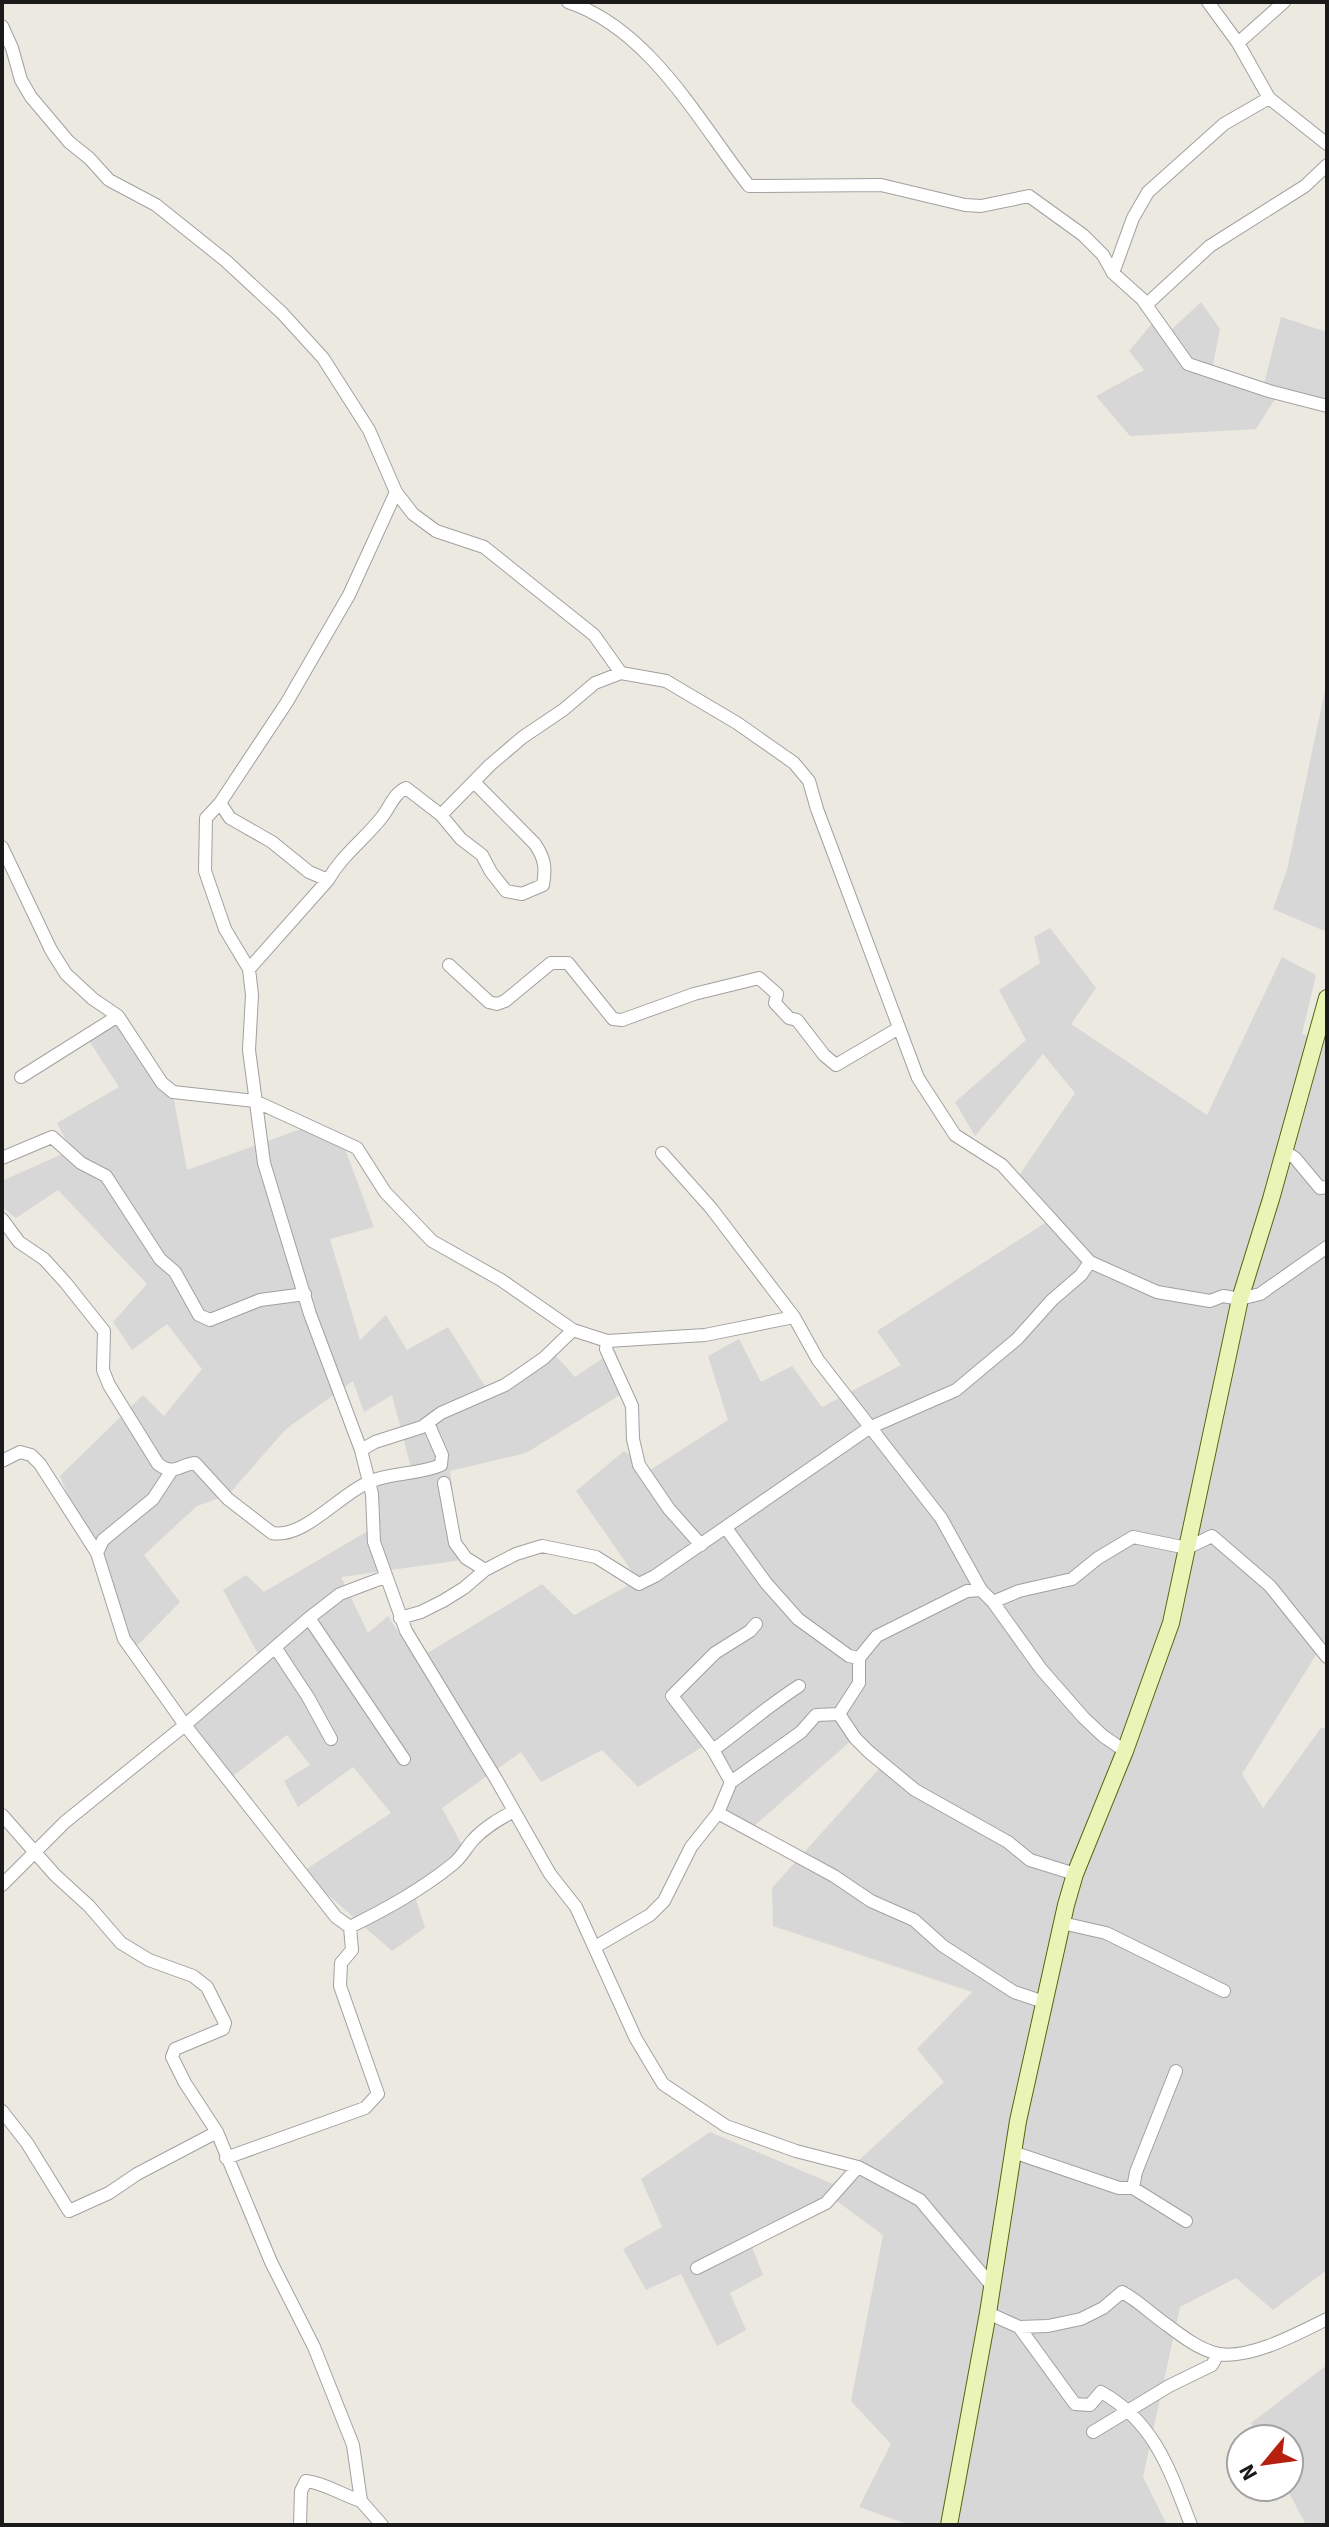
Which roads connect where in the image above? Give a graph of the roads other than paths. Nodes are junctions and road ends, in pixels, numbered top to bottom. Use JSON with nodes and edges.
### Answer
{"nodes":[{"id":1,"x":568,"y":2,"type":"edge"},
{"id":2,"x":1208,"y":2,"type":"edge"},
{"id":3,"x":1284,"y":2,"type":"edge"},
{"id":4,"x":2,"y":26,"type":"edge"},
{"id":5,"x":1238,"y":43,"type":"junction"},
{"id":6,"x":1269,"y":98,"type":"junction"},
{"id":7,"x":1327,"y":144,"type":"edge"},
{"id":8,"x":1327,"y":165,"type":"edge"},
{"id":9,"x":1113,"y":273,"type":"junction"},
{"id":10,"x":1146,"y":305,"type":"junction"},
{"id":11,"x":1327,"y":406,"type":"edge"},
{"id":12,"x":396,"y":492,"type":"junction"},
{"id":13,"x":621,"y":673,"type":"junction"},
{"id":14,"x":474,"y":782,"type":"junction"},
{"id":15,"x":220,"y":803,"type":"junction"},
{"id":16,"x":441,"y":815,"type":"junction"},
{"id":17,"x":2,"y":847,"type":"edge"},
{"id":18,"x":328,"y":880,"type":"junction"},
{"id":19,"x":449,"y":965,"type":"dead end"},
{"id":20,"x":249,"y":969,"type":"junction"},
{"id":21,"x":1327,"y":998,"type":"edge"},
{"id":22,"x":118,"y":1016,"type":"junction"},
{"id":23,"x":899,"y":1028,"type":"junction"},
{"id":24,"x":21,"y":1077,"type":"dead end"},
{"id":25,"x":255,"y":1101,"type":"junction"},
{"id":26,"x":1284,"y":1151,"type":"junction"},
{"id":27,"x":662,"y":1153,"type":"dead end"},
{"id":28,"x":2,"y":1158,"type":"edge"},
{"id":29,"x":1327,"y":1187,"type":"edge"},
{"id":30,"x":2,"y":1219,"type":"edge"},
{"id":31,"x":1327,"y":1247,"type":"edge"},
{"id":32,"x":1090,"y":1262,"type":"junction"},
{"id":33,"x":305,"y":1294,"type":"junction"},
{"id":34,"x":1240,"y":1299,"type":"junction"},
{"id":35,"x":794,"y":1317,"type":"junction"},
{"id":36,"x":573,"y":1330,"type":"junction"},
{"id":37,"x":607,"y":1341,"type":"junction"},
{"id":38,"x":428,"y":1423,"type":"junction"},
{"id":39,"x":869,"y":1428,"type":"junction"},
{"id":40,"x":361,"y":1450,"type":"junction"},
{"id":41,"x":2,"y":1461,"type":"edge"},
{"id":42,"x":172,"y":1470,"type":"junction"},
{"id":43,"x":369,"y":1481,"type":"junction"},
{"id":44,"x":444,"y":1483,"type":"dead end"},
{"id":45,"x":726,"y":1528,"type":"junction"},
{"id":46,"x":1190,"y":1531,"type":"junction"},
{"id":47,"x":1212,"y":1536,"type":"junction"},
{"id":48,"x":701,"y":1545,"type":"junction"},
{"id":49,"x":1187,"y":1548,"type":"junction"},
{"id":50,"x":97,"y":1553,"type":"junction"},
{"id":51,"x":485,"y":1570,"type":"junction"},
{"id":52,"x":385,"y":1577,"type":"junction"},
{"id":53,"x":981,"y":1590,"type":"junction"},
{"id":54,"x":993,"y":1602,"type":"junction"},
{"id":55,"x":309,"y":1618,"type":"junction"},
{"id":56,"x":400,"y":1618,"type":"junction"},
{"id":57,"x":756,"y":1624,"type":"dead end"},
{"id":58,"x":275,"y":1647,"type":"junction"},
{"id":59,"x":1327,"y":1657,"type":"edge"},
{"id":60,"x":859,"y":1658,"type":"junction"},
{"id":61,"x":799,"y":1686,"type":"dead end"},
{"id":62,"x":839,"y":1714,"type":"junction"},
{"id":63,"x":185,"y":1725,"type":"junction"},
{"id":64,"x":331,"y":1739,"type":"dead end"},
{"id":65,"x":713,"y":1750,"type":"junction"},
{"id":66,"x":1125,"y":1751,"type":"junction"},
{"id":67,"x":404,"y":1759,"type":"dead end"},
{"id":68,"x":731,"y":1782,"type":"junction"},
{"id":69,"x":514,"y":1811,"type":"junction"},
{"id":70,"x":718,"y":1813,"type":"junction"},
{"id":71,"x":2,"y":1815,"type":"edge"},
{"id":72,"x":36,"y":1853,"type":"junction"},
{"id":73,"x":1075,"y":1874,"type":"junction"},
{"id":74,"x":2,"y":1885,"type":"edge"},
{"id":75,"x":1062,"y":1923,"type":"junction"},
{"id":76,"x":350,"y":1927,"type":"junction"},
{"id":77,"x":595,"y":1947,"type":"junction"},
{"id":78,"x":1224,"y":1991,"type":"dead end"},
{"id":79,"x":1044,"y":2002,"type":"junction"},
{"id":80,"x":1176,"y":2071,"type":"dead end"},
{"id":81,"x":2,"y":2111,"type":"edge"},
{"id":82,"x":217,"y":2132,"type":"junction"},
{"id":83,"x":1013,"y":2152,"type":"junction"},
{"id":84,"x":226,"y":2158,"type":"junction"},
{"id":85,"x":858,"y":2167,"type":"junction"},
{"id":86,"x":1133,"y":2188,"type":"junction"},
{"id":87,"x":1186,"y":2221,"type":"dead end"},
{"id":88,"x":697,"y":2268,"type":"dead end"},
{"id":89,"x":992,"y":2286,"type":"junction"},
{"id":90,"x":988,"y":2313,"type":"junction"},
{"id":91,"x":1327,"y":2319,"type":"edge"},
{"id":92,"x":1314,"y":2325,"type":"junction"},
{"id":93,"x":1019,"y":2327,"type":"junction"},
{"id":94,"x":1327,"y":2334,"type":"edge"},
{"id":95,"x":1218,"y":2354,"type":"junction"},
{"id":96,"x":1128,"y":2411,"type":"junction"},
{"id":97,"x":1093,"y":2432,"type":"dead end"},
{"id":98,"x":361,"y":2501,"type":"junction"},
{"id":99,"x":300,"y":2525,"type":"edge"},
{"id":100,"x":382,"y":2525,"type":"edge"},
{"id":101,"x":949,"y":2525,"type":"edge"},
{"id":102,"x":1191,"y":2525,"type":"edge"}],
"edges":[{"from":1,"to":9,"type":"street"},
{"from":2,"to":5,"type":"street"},
{"from":3,"to":5,"type":"street"},
{"from":4,"to":12,"type":"street"},
{"from":5,"to":6,"type":"street"},
{"from":6,"to":7,"type":"street"},
{"from":6,"to":9,"type":"street"},
{"from":8,"to":10,"type":"street"},
{"from":9,"to":10,"type":"street"},
{"from":10,"to":11,"type":"street"},
{"from":12,"to":13,"type":"street"},
{"from":12,"to":15,"type":"street"},
{"from":13,"to":14,"type":"street"},
{"from":13,"to":23,"type":"street"},
{"from":14,"to":16,"type":"street"},
{"from":14,"to":16,"type":"street"},
{"from":15,"to":18,"type":"street"},
{"from":15,"to":20,"type":"street"},
{"from":16,"to":18,"type":"street"},
{"from":17,"to":22,"type":"street"},
{"from":18,"to":20,"type":"street"},
{"from":19,"to":23,"type":"street"},
{"from":20,"to":25,"type":"street"},
{"from":21,"to":26,"type":"main road"},
{"from":22,"to":24,"type":"street"},
{"from":22,"to":25,"type":"street"},
{"from":23,"to":32,"type":"street"},
{"from":25,"to":33,"type":"street"},
{"from":25,"to":36,"type":"street"},
{"from":26,"to":29,"type":"street"},
{"from":26,"to":34,"type":"main road"},
{"from":27,"to":35,"type":"street"},
{"from":28,"to":33,"type":"street"},
{"from":30,"to":42,"type":"street"},
{"from":31,"to":34,"type":"street"},
{"from":32,"to":34,"type":"street"},
{"from":32,"to":39,"type":"street"},
{"from":33,"to":40,"type":"street"},
{"from":34,"to":46,"type":"main road"},
{"from":35,"to":37,"type":"street"},
{"from":35,"to":39,"type":"street"},
{"from":36,"to":37,"type":"street"},
{"from":36,"to":38,"type":"street"},
{"from":37,"to":48,"type":"street"},
{"from":38,"to":40,"type":"street"},
{"from":38,"to":43,"type":"street"},
{"from":39,"to":45,"type":"street"},
{"from":39,"to":53,"type":"street"},
{"from":40,"to":43,"type":"street"},
{"from":41,"to":50,"type":"street"},
{"from":42,"to":43,"type":"street"},
{"from":42,"to":50,"type":"street"},
{"from":43,"to":52,"type":"street"},
{"from":44,"to":51,"type":"street"},
{"from":45,"to":48,"type":"street"},
{"from":45,"to":60,"type":"street"},
{"from":46,"to":47,"type":"street"},
{"from":46,"to":49,"type":"main road"},
{"from":47,"to":49,"type":"street"},
{"from":47,"to":59,"type":"street"},
{"from":48,"to":51,"type":"street"},
{"from":49,"to":54,"type":"street"},
{"from":49,"to":66,"type":"main road"},
{"from":50,"to":63,"type":"street"},
{"from":51,"to":56,"type":"street"},
{"from":52,"to":55,"type":"street"},
{"from":52,"to":56,"type":"street"},
{"from":53,"to":54,"type":"street"},
{"from":53,"to":60,"type":"street"},
{"from":54,"to":66,"type":"street"},
{"from":55,"to":58,"type":"street"},
{"from":55,"to":67,"type":"street"},
{"from":56,"to":69,"type":"street"},
{"from":57,"to":65,"type":"street"},
{"from":58,"to":63,"type":"street"},
{"from":58,"to":64,"type":"street"},
{"from":60,"to":62,"type":"street"},
{"from":61,"to":65,"type":"street"},
{"from":62,"to":68,"type":"street"},
{"from":62,"to":73,"type":"street"},
{"from":63,"to":72,"type":"street"},
{"from":63,"to":76,"type":"street"},
{"from":65,"to":68,"type":"street"},
{"from":66,"to":73,"type":"main road"},
{"from":68,"to":70,"type":"street"},
{"from":69,"to":76,"type":"street"},
{"from":69,"to":77,"type":"street"},
{"from":70,"to":77,"type":"street"},
{"from":70,"to":79,"type":"street"},
{"from":71,"to":72,"type":"street"},
{"from":72,"to":74,"type":"street"},
{"from":72,"to":82,"type":"street"},
{"from":73,"to":75,"type":"main road"},
{"from":75,"to":78,"type":"street"},
{"from":75,"to":79,"type":"main road"},
{"from":76,"to":84,"type":"street"},
{"from":77,"to":85,"type":"street"},
{"from":79,"to":83,"type":"main road"},
{"from":80,"to":86,"type":"street"},
{"from":81,"to":82,"type":"street"},
{"from":82,"to":84,"type":"street"},
{"from":83,"to":86,"type":"street"},
{"from":83,"to":89,"type":"main road"},
{"from":84,"to":98,"type":"street"},
{"from":85,"to":88,"type":"street"},
{"from":85,"to":89,"type":"street"},
{"from":86,"to":87,"type":"street"},
{"from":89,"to":90,"type":"main road"},
{"from":90,"to":93,"type":"street"},
{"from":90,"to":101,"type":"main road"},
{"from":91,"to":92,"type":"street"},
{"from":92,"to":94,"type":"street"},
{"from":92,"to":95,"type":"street"},
{"from":93,"to":95,"type":"street"},
{"from":93,"to":96,"type":"street"},
{"from":95,"to":96,"type":"street"},
{"from":96,"to":97,"type":"street"},
{"from":96,"to":102,"type":"street"},
{"from":98,"to":99,"type":"street"},
{"from":98,"to":100,"type":"street"}]}
